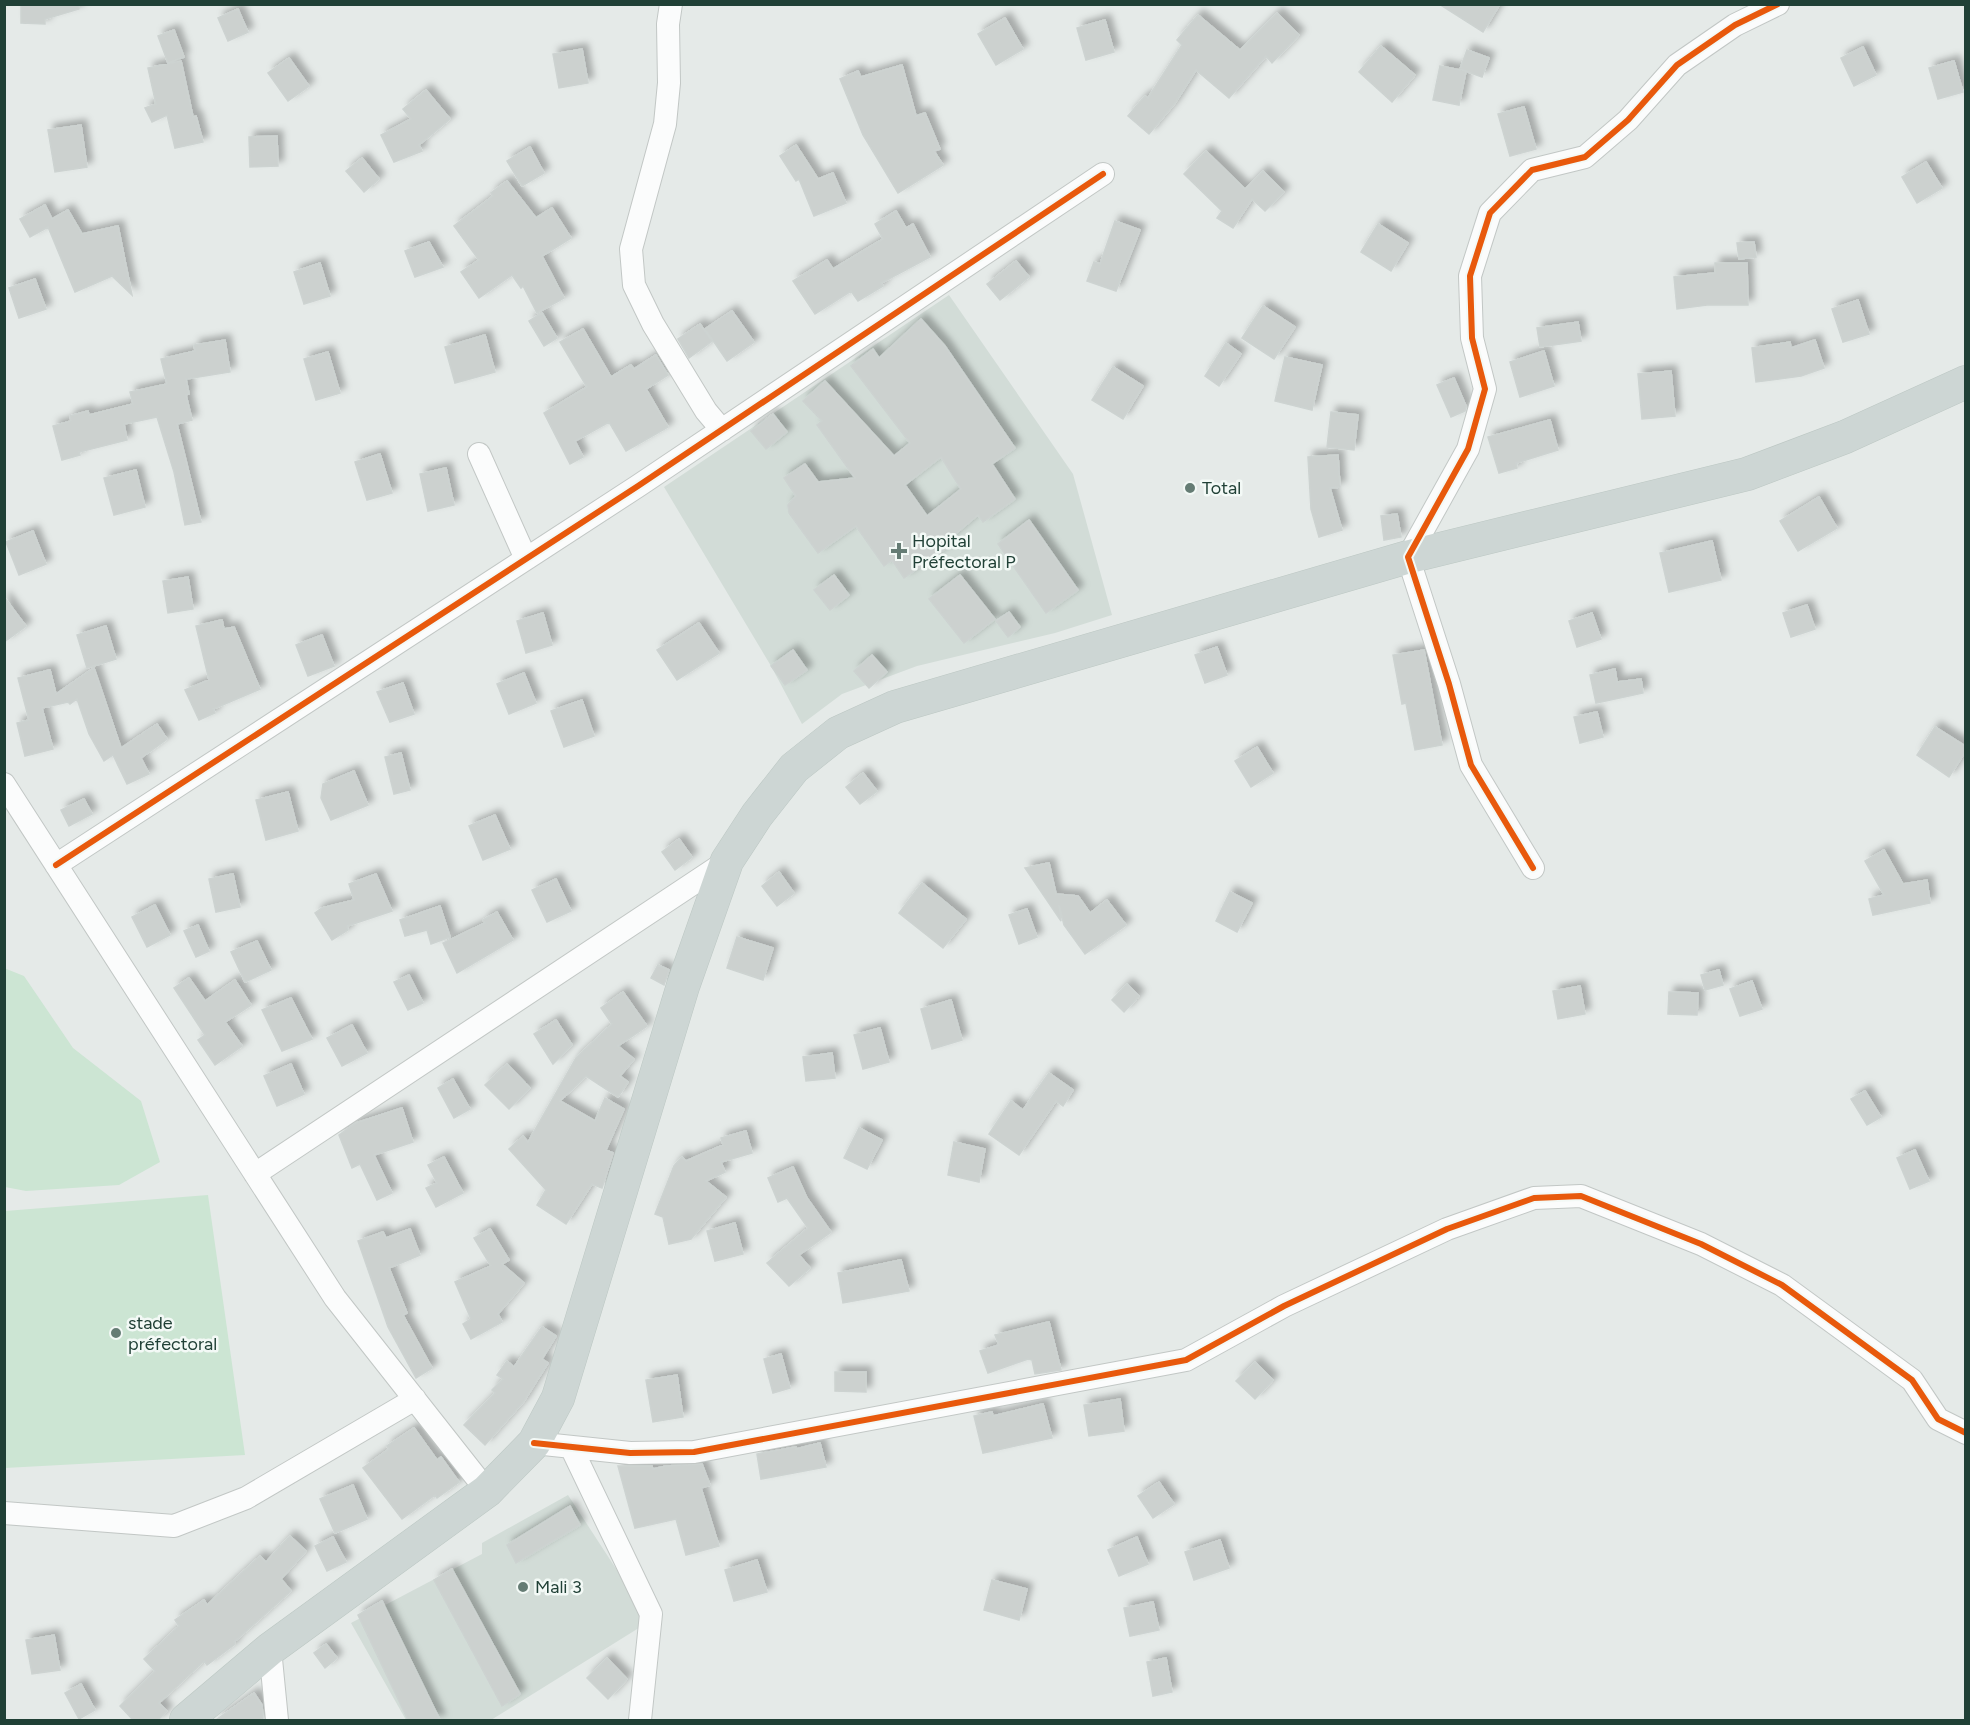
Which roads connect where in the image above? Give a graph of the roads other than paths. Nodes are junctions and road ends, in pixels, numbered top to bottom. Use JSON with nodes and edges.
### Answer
{"nodes":[{"id":1,"x":671,"y":4,"type":"edge"},
{"id":2,"x":1778,"y":4,"type":"edge"},
{"id":3,"x":1103,"y":174,"type":"dead end"},
{"id":4,"x":1965,"y":382,"type":"edge"},
{"id":5,"x":722,"y":430,"type":"junction"},
{"id":6,"x":479,"y":454,"type":"dead end"},
{"id":7,"x":1408,"y":557,"type":"junction"},
{"id":8,"x":526,"y":559,"type":"junction"},
{"id":9,"x":4,"y":784,"type":"edge"},
{"id":10,"x":727,"y":861,"type":"junction"},
{"id":11,"x":56,"y":865,"type":"junction"},
{"id":12,"x":1533,"y":868,"type":"dead end"},
{"id":13,"x":255,"y":1174,"type":"junction"},
{"id":14,"x":415,"y":1399,"type":"junction"},
{"id":15,"x":1965,"y":1433,"type":"edge"},
{"id":16,"x":534,"y":1443,"type":"junction"},
{"id":17,"x":571,"y":1447,"type":"junction"},
{"id":18,"x":487,"y":1491,"type":"junction"},
{"id":19,"x":4,"y":1513,"type":"edge"},
{"id":20,"x":270,"y":1649,"type":"junction"},
{"id":21,"x":186,"y":1720,"type":"edge"},
{"id":22,"x":277,"y":1720,"type":"edge"},
{"id":23,"x":640,"y":1720,"type":"edge"}],
"edges":[{"from":1,"to":5,"type":"street"},
{"from":2,"to":7,"type":"street"},
{"from":3,"to":5,"type":"street"},
{"from":4,"to":7,"type":"main road"},
{"from":5,"to":8,"type":"street"},
{"from":6,"to":8,"type":"street"},
{"from":7,"to":10,"type":"main road"},
{"from":7,"to":12,"type":"street"},
{"from":8,"to":11,"type":"street"},
{"from":9,"to":11,"type":"street"},
{"from":10,"to":13,"type":"street"},
{"from":10,"to":16,"type":"main road"},
{"from":11,"to":13,"type":"street"},
{"from":13,"to":14,"type":"street"},
{"from":14,"to":18,"type":"street"},
{"from":14,"to":19,"type":"street"},
{"from":15,"to":17,"type":"street"},
{"from":16,"to":17,"type":"street"},
{"from":16,"to":18,"type":"main road"},
{"from":17,"to":23,"type":"street"},
{"from":18,"to":20,"type":"main road"},
{"from":20,"to":21,"type":"main road"},
{"from":20,"to":22,"type":"street"}]}
